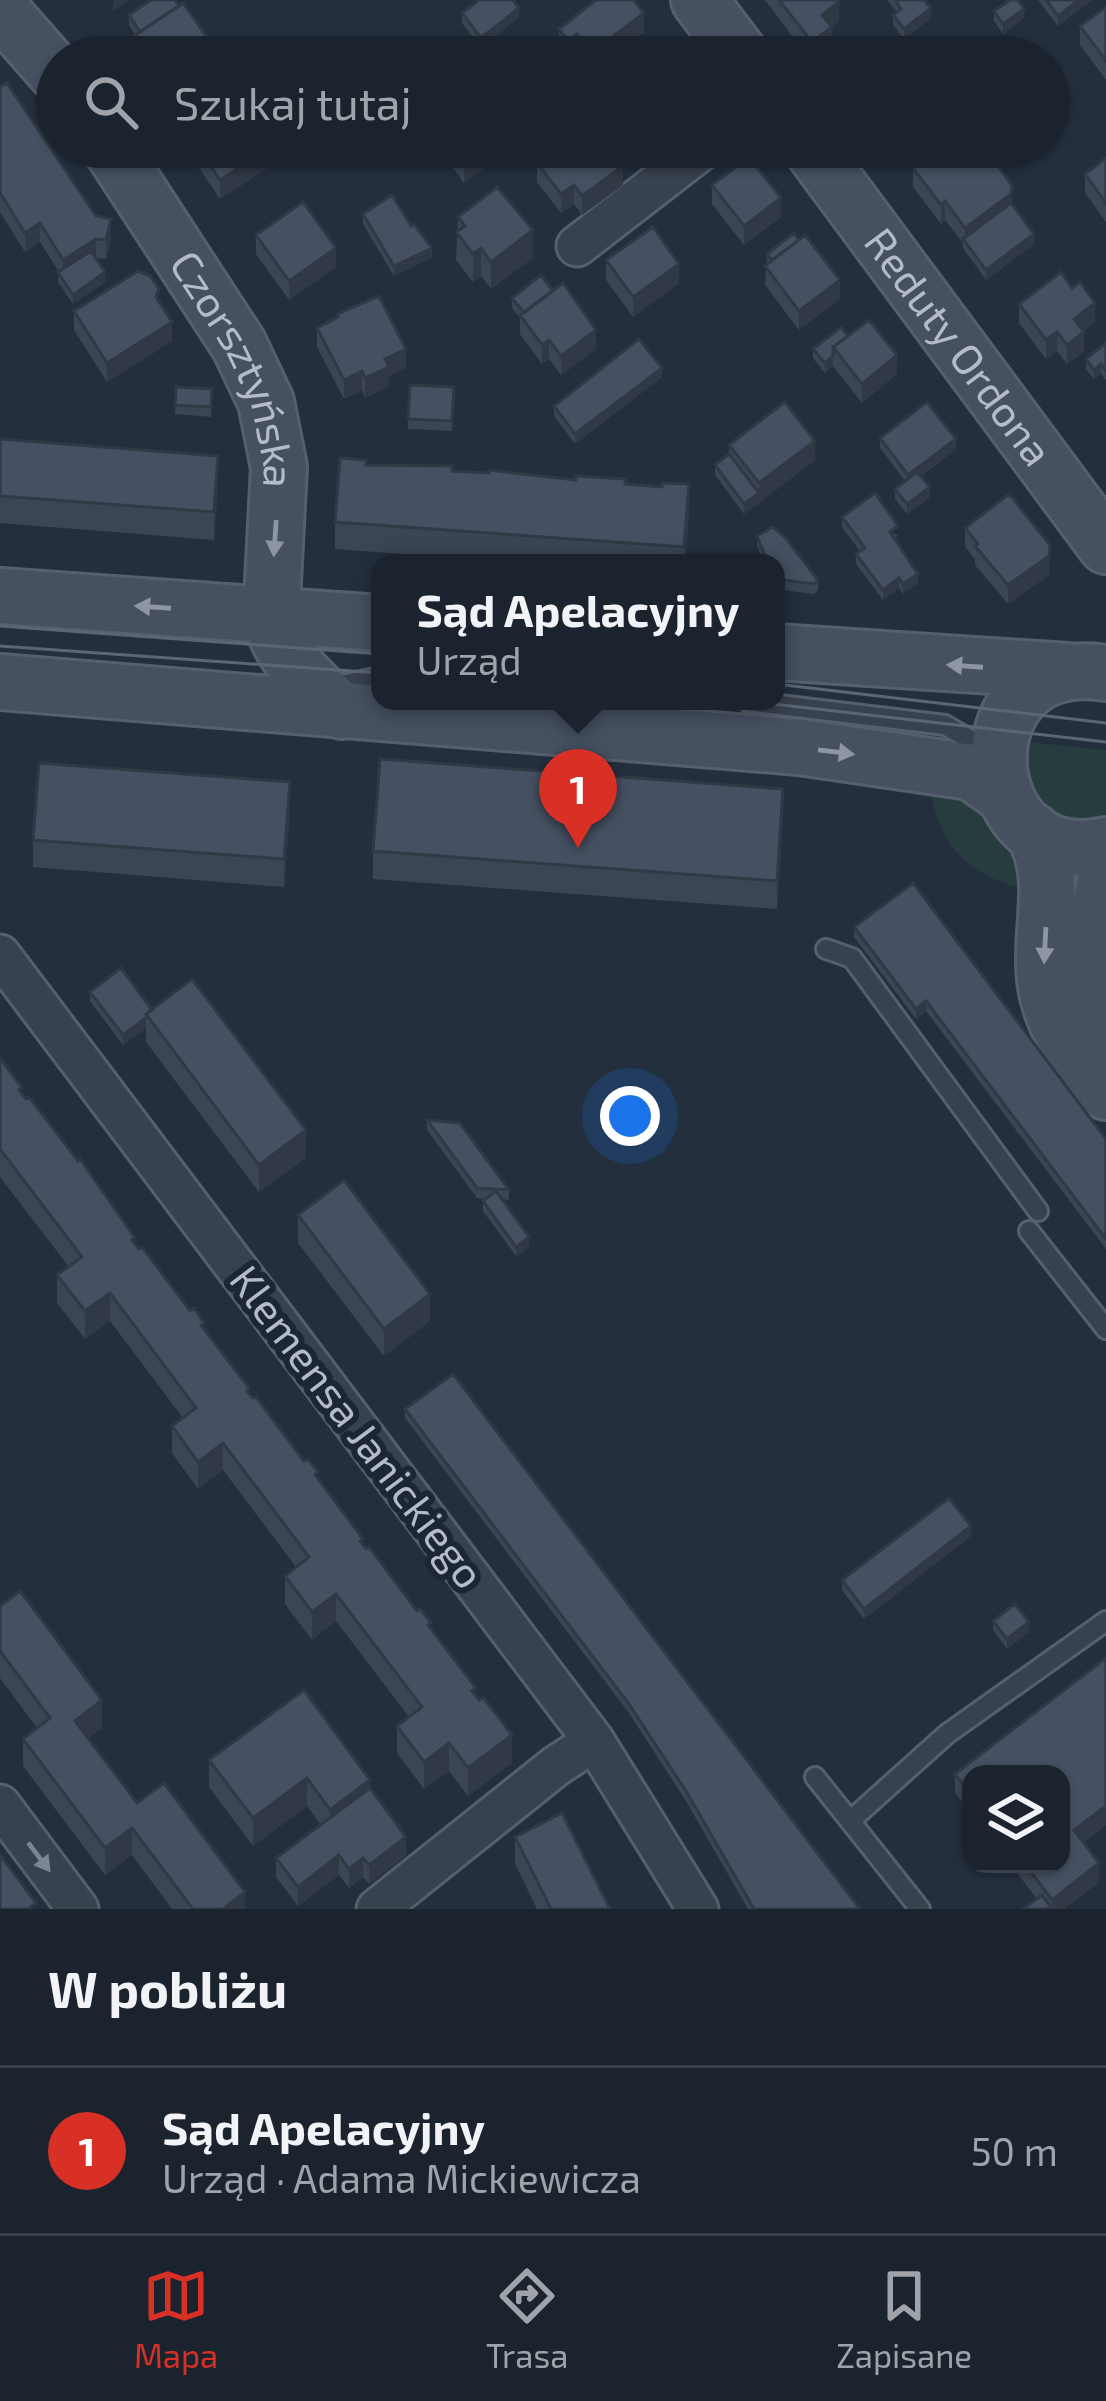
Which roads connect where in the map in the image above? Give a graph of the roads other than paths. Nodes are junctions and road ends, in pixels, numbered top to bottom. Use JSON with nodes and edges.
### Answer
{"nodes":[{"id":1,"x":699,"y":0,"type":"edge"},
{"id":2,"x":0,"y":9,"type":"edge"},
{"id":3,"x":726,"y":36,"type":"edge"},
{"id":4,"x":36,"y":50,"type":"edge"},
{"id":5,"x":124,"y":168,"type":"edge"},
{"id":6,"x":678,"y":168,"type":"edge"},
{"id":7,"x":825,"y":168,"type":"edge"},
{"id":8,"x":577,"y":246,"type":"dead end"},
{"id":9,"x":1106,"y":547,"type":"edge"},
{"id":10,"x":0,"y":596,"type":"edge"},
{"id":11,"x":270,"y":615,"type":"junction"},
{"id":12,"x":371,"y":622,"type":"edge"},
{"id":13,"x":785,"y":653,"type":"edge"},
{"id":14,"x":1094,"y":672,"type":"edge"},
{"id":15,"x":346,"y":681,"type":"edge"},
{"id":16,"x":12,"y":688,"type":"edge"},
{"id":17,"x":785,"y":705,"type":"edge"},
{"id":18,"x":546,"y":710,"type":"edge"},
{"id":19,"x":1012,"y":802,"type":"junction"},
{"id":20,"x":1106,"y":845,"type":"edge"},
{"id":21,"x":1106,"y":878,"type":"edge"},
{"id":22,"x":826,"y":949,"type":"dead end"},
{"id":23,"x":0,"y":956,"type":"edge"},
{"id":24,"x":1106,"y":1071,"type":"edge"},
{"id":25,"x":1106,"y":1092,"type":"edge"},
{"id":26,"x":1038,"y":1211,"type":"dead end"},
{"id":27,"x":1029,"y":1231,"type":"dead end"},
{"id":28,"x":1106,"y":1329,"type":"edge"},
{"id":29,"x":1106,"y":1621,"type":"edge"},
{"id":30,"x":595,"y":1741,"type":"junction"},
{"id":31,"x":815,"y":1777,"type":"dead end"},
{"id":32,"x":0,"y":1805,"type":"edge"},
{"id":33,"x":850,"y":1821,"type":"junction"},
{"id":34,"x":398,"y":1901,"type":"edge"},
{"id":35,"x":78,"y":1909,"type":"edge"},
{"id":36,"x":698,"y":1909,"type":"edge"},
{"id":37,"x":920,"y":1909,"type":"edge"}],
"edges":[{"from":1,"to":3,"type":"street"},
{"from":2,"to":4,"type":"street"},
{"from":5,"to":11,"type":"street","name":"Czorsztyńska","one_way":true},
{"from":6,"to":8,"type":"street"},
{"from":7,"to":9,"type":"street","name":"Reduty Ordona"},
{"from":11,"to":10,"type":"street","one_way":true},
{"from":11,"to":12,"type":"street"},
{"from":11,"to":15,"type":"street"},
{"from":14,"to":13,"type":"street","one_way":true},
{"from":14,"to":19,"type":"street"},
{"from":15,"to":16,"type":"street"},
{"from":17,"to":19,"type":"lane"},
{"from":18,"to":19,"type":"street","one_way":true},
{"from":19,"to":20,"type":"street"},
{"from":19,"to":25,"type":"street","one_way":true},
{"from":21,"to":24,"type":"street"},
{"from":22,"to":26,"type":"lane"},
{"from":23,"to":30,"type":"street","name":"Klemensa Janickiego"},
{"from":27,"to":28,"type":"lane"},
{"from":29,"to":33,"type":"lane"},
{"from":30,"to":34,"type":"street"},
{"from":30,"to":36,"type":"street","name":"Klemensa Janickiego"},
{"from":31,"to":33,"type":"lane"},
{"from":32,"to":35,"type":"street","one_way":true},
{"from":33,"to":37,"type":"lane"}]}
